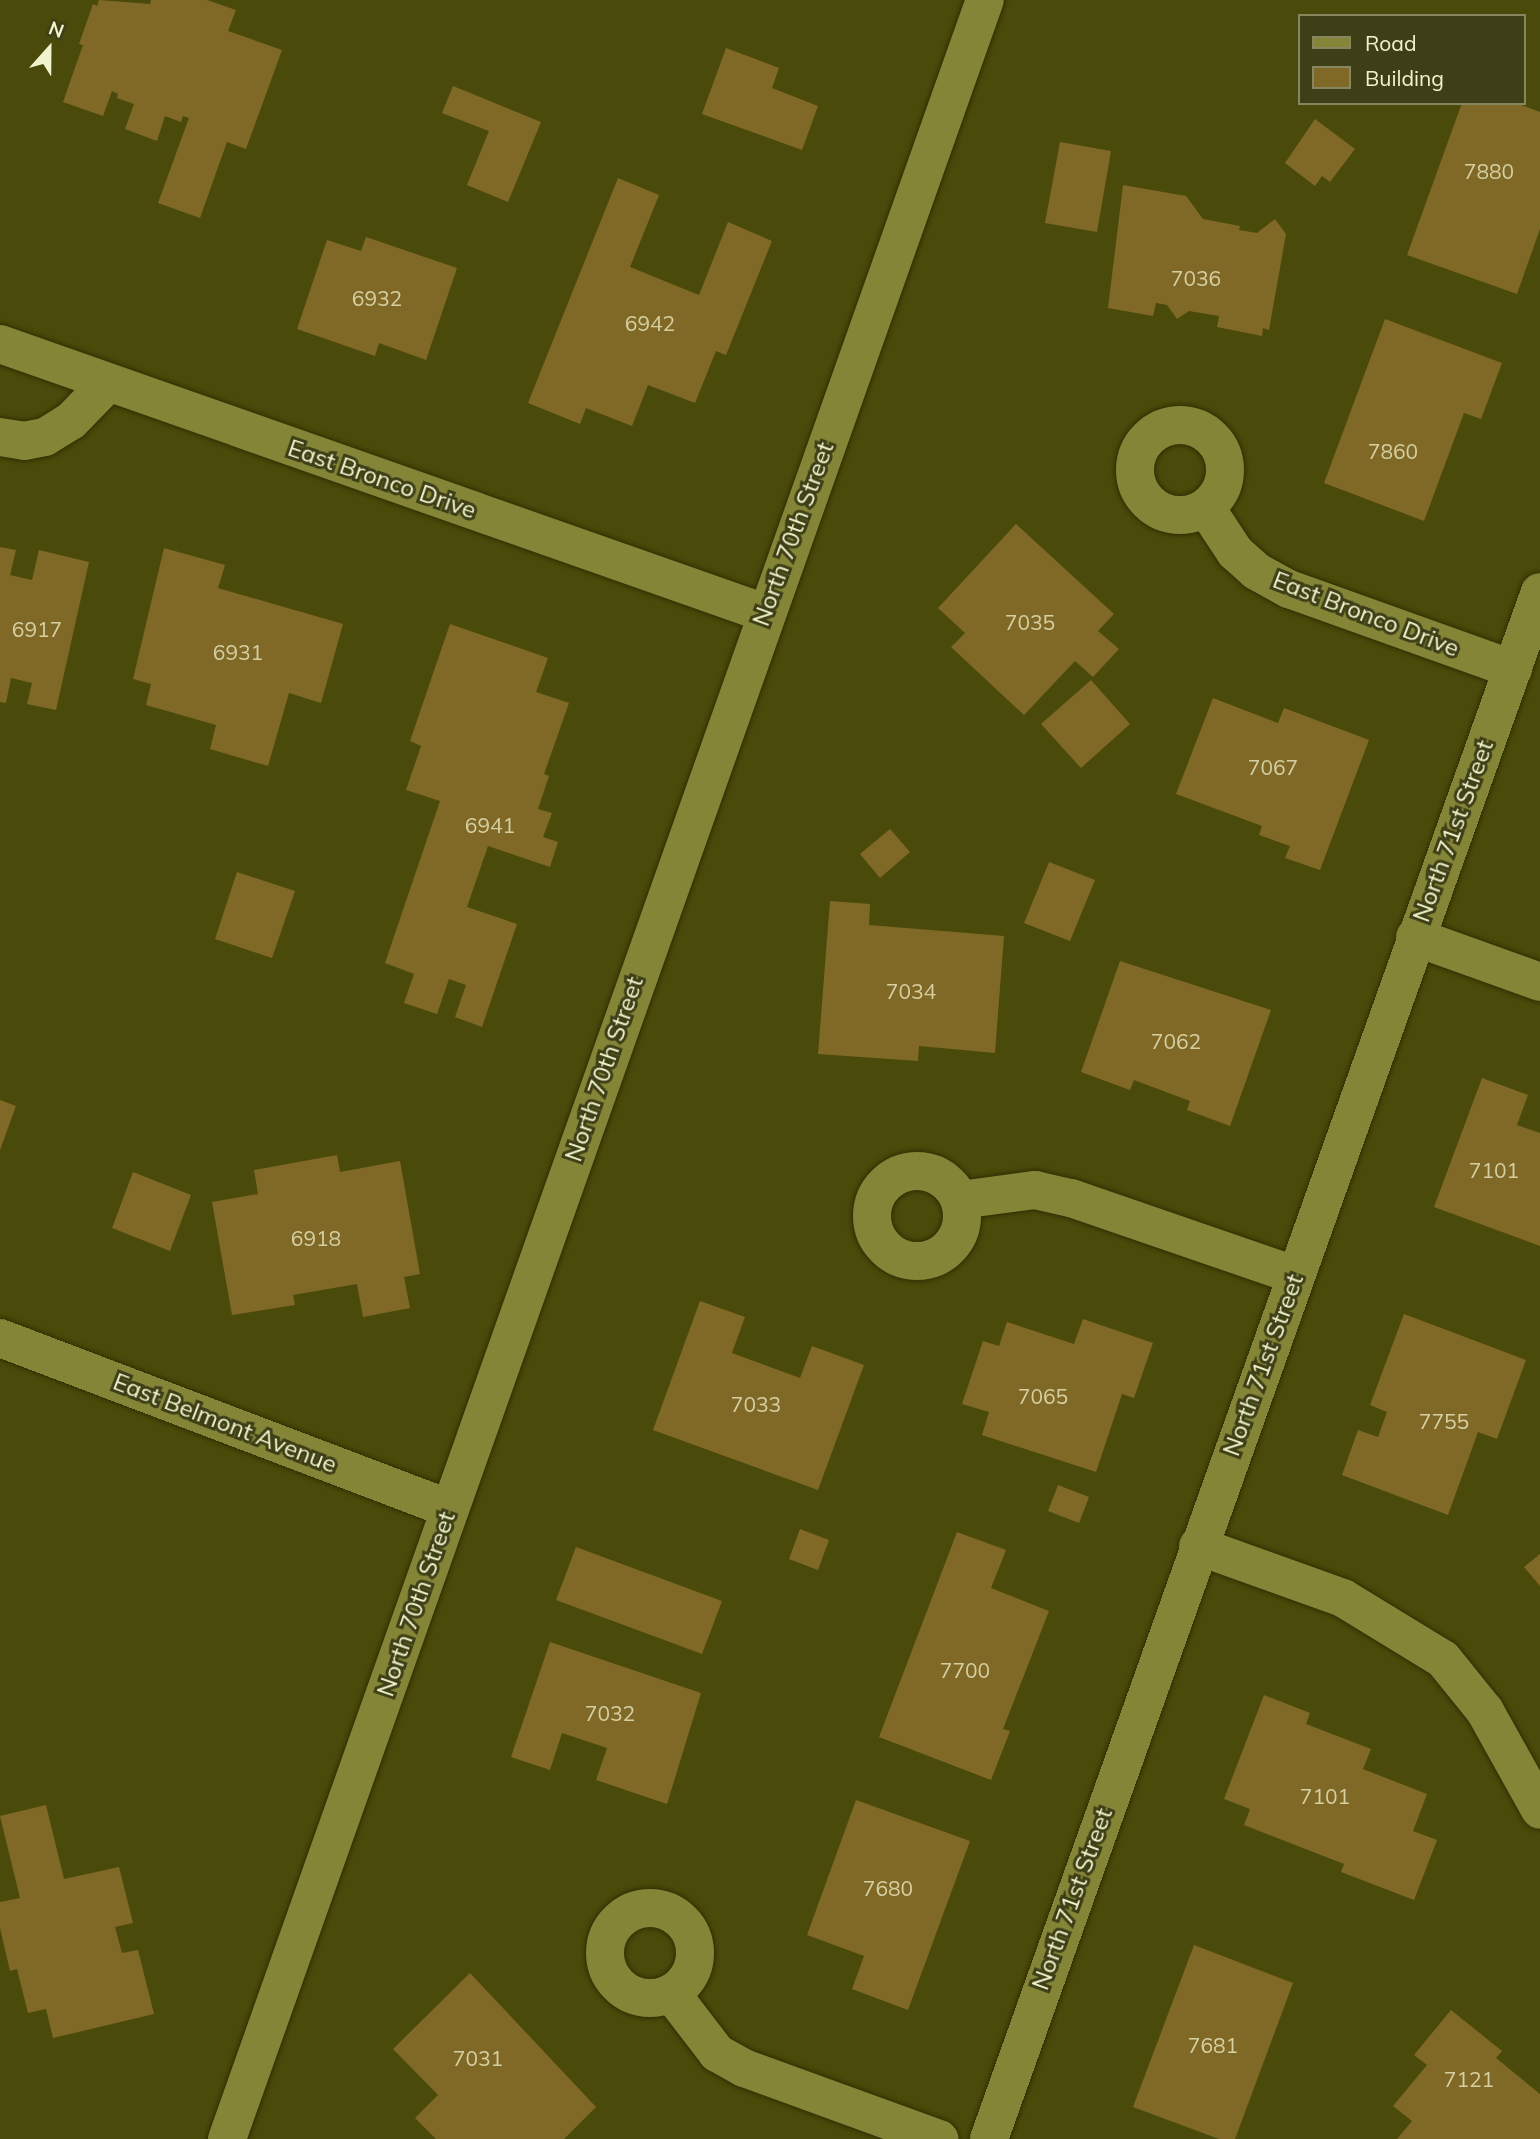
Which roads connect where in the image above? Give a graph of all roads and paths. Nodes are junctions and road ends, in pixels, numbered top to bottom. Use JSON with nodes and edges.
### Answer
{"nodes":[{"id":1,"x":985,"y":0,"type":"edge"},
{"id":2,"x":0,"y":344,"type":"edge"},
{"id":3,"x":107,"y":383,"type":"junction"},
{"id":4,"x":0,"y":437,"type":"edge"},
{"id":5,"x":1206,"y":508,"type":"dead end"},
{"id":6,"x":1540,"y":592,"type":"edge"},
{"id":7,"x":765,"y":613,"type":"junction"},
{"id":8,"x":1513,"y":669,"type":"junction"},
{"id":9,"x":1415,"y":937,"type":"junction"},
{"id":10,"x":1540,"y":982,"type":"edge"},
{"id":11,"x":960,"y":1200,"type":"dead end"},
{"id":12,"x":1295,"y":1275,"type":"junction"},
{"id":13,"x":0,"y":1338,"type":"edge"},
{"id":14,"x":450,"y":1509,"type":"junction"},
{"id":15,"x":1198,"y":1546,"type":"junction"},
{"id":16,"x":1540,"y":1810,"type":"edge"},
{"id":17,"x":671,"y":1993,"type":"dead end"},
{"id":18,"x":227,"y":2139,"type":"edge"},
{"id":19,"x":939,"y":2139,"type":"edge"},
{"id":20,"x":989,"y":2139,"type":"edge"}],
"edges":[{"from":1,"to":7,"type":"street","name":"North 70th Street"},
{"from":2,"to":3,"type":"street","name":"East Bronco Drive"},
{"from":3,"to":4,"type":"street"},
{"from":3,"to":7,"type":"street","name":"East Bronco Drive"},
{"from":5,"to":8,"type":"street","name":"East Bronco Drive"},
{"from":6,"to":8,"type":"street","name":"North 71st Street"},
{"from":7,"to":14,"type":"street","name":"North 70th Street"},
{"from":8,"to":9,"type":"street","name":"North 71st Street"},
{"from":9,"to":10,"type":"street"},
{"from":9,"to":12,"type":"street","name":"North 71st Street"},
{"from":11,"to":12,"type":"street"},
{"from":12,"to":15,"type":"street","name":"North 71st Street"},
{"from":13,"to":14,"type":"street","name":"East Belmont Avenue"},
{"from":14,"to":18,"type":"street","name":"North 70th Street"},
{"from":15,"to":16,"type":"street"},
{"from":15,"to":20,"type":"street","name":"North 71st Street"},
{"from":17,"to":19,"type":"street"}]}
